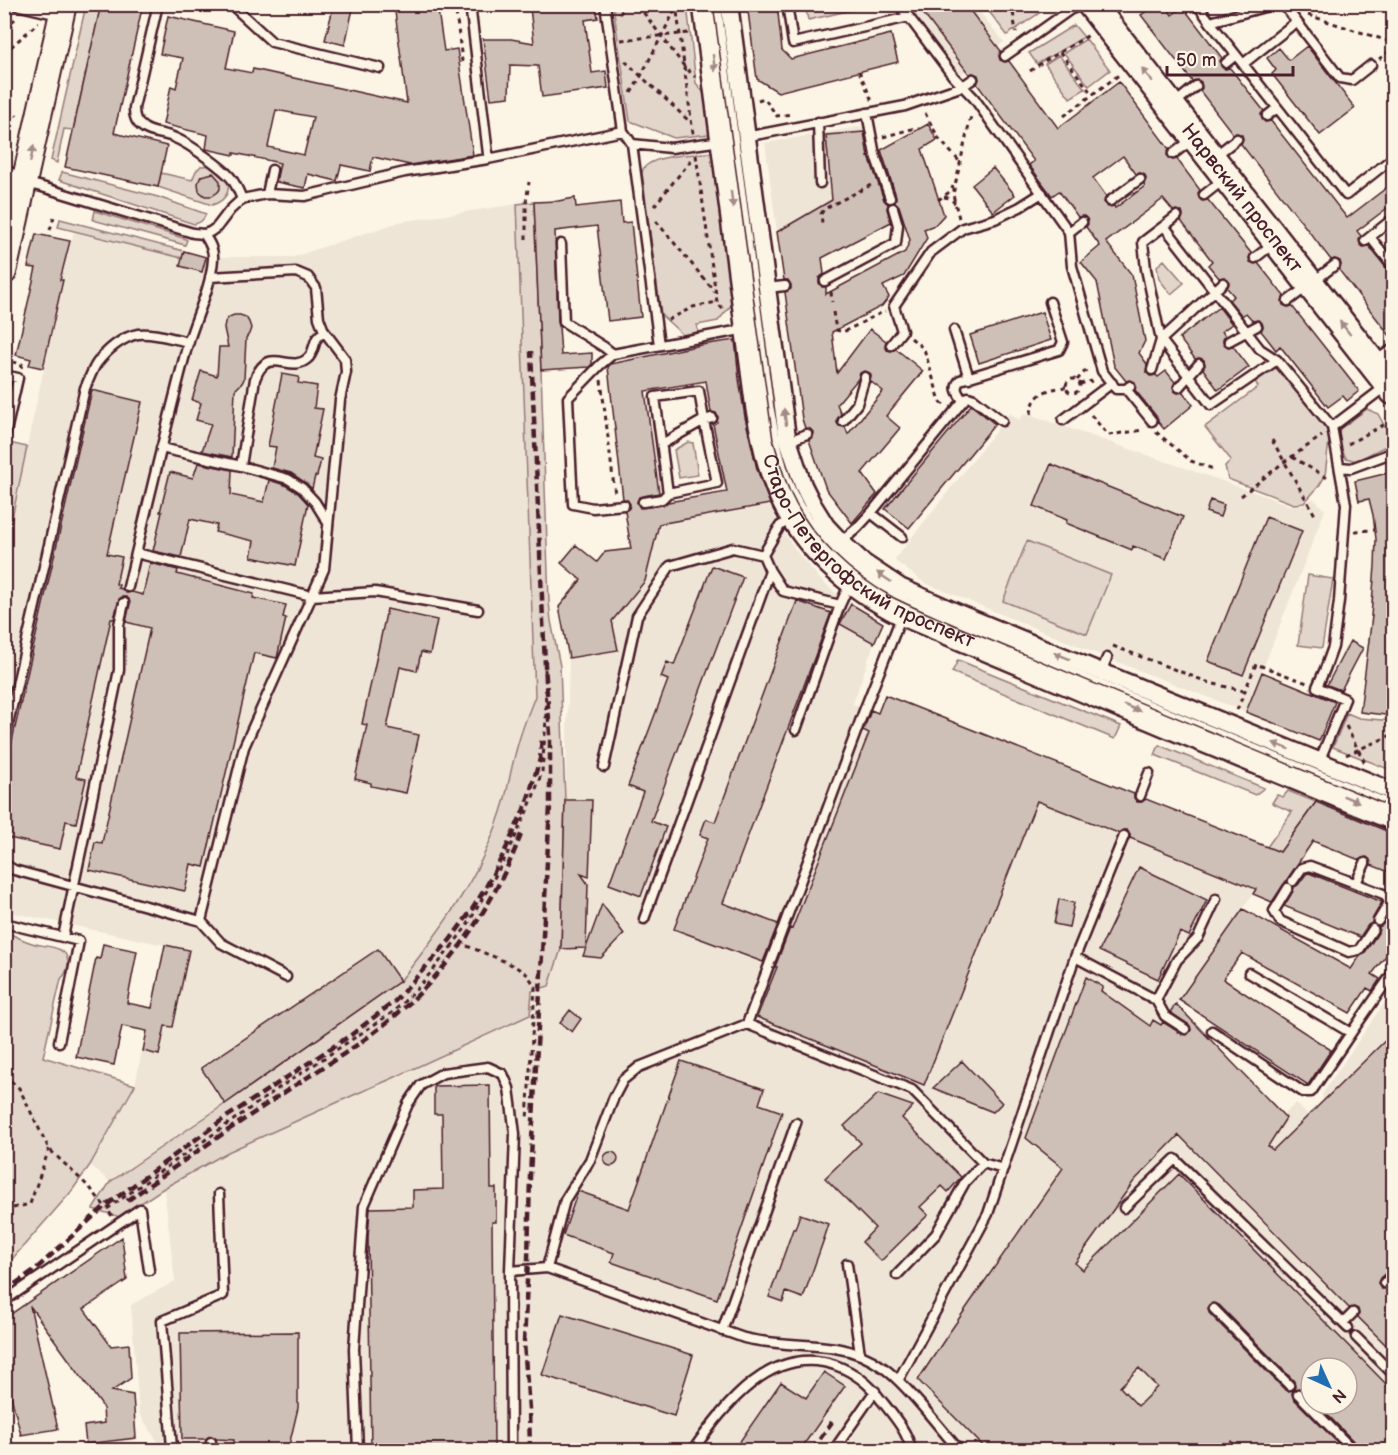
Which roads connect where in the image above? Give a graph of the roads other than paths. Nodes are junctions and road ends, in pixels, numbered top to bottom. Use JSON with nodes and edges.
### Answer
{"nodes":[{"id":1,"x":12,"y":4,"type":"edge"},
{"id":2,"x":158,"y":4,"type":"edge"},
{"id":3,"x":220,"y":4,"type":"edge"},
{"id":4,"x":470,"y":4,"type":"edge"},
{"id":5,"x":605,"y":4,"type":"edge"},
{"id":6,"x":707,"y":4,"type":"edge"},
{"id":7,"x":729,"y":4,"type":"edge"},
{"id":8,"x":787,"y":4,"type":"edge"},
{"id":9,"x":899,"y":4,"type":"edge"},
{"id":10,"x":1086,"y":4,"type":"edge"},
{"id":11,"x":1091,"y":4,"type":"edge"},
{"id":12,"x":1197,"y":4,"type":"edge"},
{"id":13,"x":1275,"y":4,"type":"edge"},
{"id":14,"x":1282,"y":4,"type":"edge"},
{"id":15,"x":56,"y":15,"type":"edge"},
{"id":16,"x":909,"y":17,"type":"junction"},
{"id":17,"x":1210,"y":22,"type":"junction"},
{"id":18,"x":1296,"y":22,"type":"junction"},
{"id":19,"x":1236,"y":55,"type":"junction"},
{"id":20,"x":1005,"y":56,"type":"dead end"},
{"id":21,"x":1226,"y":63,"type":"dead end"},
{"id":22,"x":1243,"y":64,"type":"junction"},
{"id":23,"x":1371,"y":65,"type":"road end"},
{"id":24,"x":380,"y":68,"type":"dead end"},
{"id":25,"x":973,"y":79,"type":"dead end"},
{"id":26,"x":963,"y":86,"type":"junction"},
{"id":27,"x":1196,"y":86,"type":"dead end"},
{"id":28,"x":1171,"y":106,"type":"junction"},
{"id":29,"x":1277,"y":108,"type":"junction"},
{"id":30,"x":867,"y":113,"type":"junction"},
{"id":31,"x":1267,"y":116,"type":"dead end"},
{"id":32,"x":818,"y":122,"type":"junction"},
{"id":33,"x":623,"y":130,"type":"junction"},
{"id":34,"x":1196,"y":137,"type":"junction"},
{"id":35,"x":740,"y":138,"type":"junction"},
{"id":36,"x":1237,"y":139,"type":"dead end"},
{"id":37,"x":632,"y":144,"type":"junction"},
{"id":38,"x":488,"y":154,"type":"dead end"},
{"id":39,"x":1173,"y":154,"type":"dead end"},
{"id":40,"x":1394,"y":157,"type":"edge"},
{"id":41,"x":1220,"y":167,"type":"junction"},
{"id":42,"x":272,"y":170,"type":"dead end"},
{"id":43,"x":15,"y":178,"type":"edge"},
{"id":44,"x":1140,"y":179,"type":"dead end"},
{"id":45,"x":820,"y":183,"type":"dead end"},
{"id":46,"x":1042,"y":193,"type":"junction"},
{"id":47,"x":267,"y":194,"type":"junction"},
{"id":48,"x":1204,"y":195,"type":"dead end"},
{"id":49,"x":890,"y":198,"type":"dead end"},
{"id":50,"x":242,"y":199,"type":"junction"},
{"id":51,"x":1110,"y":201,"type":"dead end"},
{"id":52,"x":893,"y":208,"type":"dead end"},
{"id":53,"x":1177,"y":216,"type":"dead end"},
{"id":54,"x":1394,"y":218,"type":"edge"},
{"id":55,"x":1082,"y":222,"type":"dead end"},
{"id":56,"x":1164,"y":226,"type":"junction"},
{"id":57,"x":1069,"y":232,"type":"junction"},
{"id":58,"x":204,"y":234,"type":"junction"},
{"id":59,"x":1277,"y":241,"type":"junction"},
{"id":60,"x":561,"y":244,"type":"dead end"},
{"id":61,"x":1255,"y":258,"type":"dead end"},
{"id":62,"x":1335,"y":265,"type":"dead end"},
{"id":63,"x":1394,"y":267,"type":"edge"},
{"id":64,"x":4,"y":272,"type":"edge"},
{"id":65,"x":210,"y":277,"type":"junction"},
{"id":66,"x":825,"y":281,"type":"dead end"},
{"id":67,"x":1223,"y":283,"type":"dead end"},
{"id":68,"x":1310,"y":284,"type":"junction"},
{"id":69,"x":785,"y":286,"type":"dead end"},
{"id":70,"x":767,"y":288,"type":"junction"},
{"id":71,"x":1214,"y":290,"type":"junction"},
{"id":72,"x":1288,"y":301,"type":"dead end"},
{"id":73,"x":1050,"y":303,"type":"dead end"},
{"id":74,"x":1257,"y":326,"type":"dead end"},
{"id":75,"x":750,"y":328,"type":"junction"},
{"id":76,"x":954,"y":330,"type":"dead end"},
{"id":77,"x":324,"y":331,"type":"junction"},
{"id":78,"x":1246,"y":332,"type":"junction"},
{"id":79,"x":1161,"y":340,"type":"junction"},
{"id":80,"x":1229,"y":341,"type":"dead end"},
{"id":81,"x":189,"y":342,"type":"junction"},
{"id":82,"x":659,"y":345,"type":"junction"},
{"id":83,"x":891,"y":345,"type":"dead end"},
{"id":84,"x":613,"y":354,"type":"junction"},
{"id":85,"x":1383,"y":356,"type":"edge"},
{"id":86,"x":1277,"y":360,"type":"junction"},
{"id":87,"x":1199,"y":364,"type":"dead end"},
{"id":88,"x":1152,"y":370,"type":"dead end"},
{"id":89,"x":4,"y":375,"type":"edge"},
{"id":90,"x":1188,"y":376,"type":"junction"},
{"id":91,"x":865,"y":377,"type":"dead end"},
{"id":92,"x":969,"y":378,"type":"junction"},
{"id":93,"x":1112,"y":383,"type":"junction"},
{"id":94,"x":1179,"y":387,"type":"dead end"},
{"id":95,"x":1391,"y":387,"type":"edge"},
{"id":96,"x":963,"y":401,"type":"junction"},
{"id":97,"x":708,"y":419,"type":"junction"},
{"id":98,"x":1063,"y":420,"type":"dead end"},
{"id":99,"x":843,"y":421,"type":"dead end"},
{"id":100,"x":1002,"y":421,"type":"dead end"},
{"id":101,"x":1151,"y":427,"type":"road end"},
{"id":102,"x":1332,"y":427,"type":"junction"},
{"id":103,"x":807,"y":434,"type":"dead end"},
{"id":104,"x":5,"y":436,"type":"edge"},
{"id":105,"x":789,"y":441,"type":"junction"},
{"id":106,"x":662,"y":444,"type":"junction"},
{"id":107,"x":161,"y":448,"type":"junction"},
{"id":108,"x":1394,"y":452,"type":"edge"},
{"id":109,"x":241,"y":466,"type":"junction"},
{"id":110,"x":1340,"y":467,"type":"junction"},
{"id":111,"x":668,"y":493,"type":"junction"},
{"id":112,"x":643,"y":502,"type":"dead end"},
{"id":113,"x":620,"y":506,"type":"road end"},
{"id":114,"x":871,"y":513,"type":"junction"},
{"id":115,"x":795,"y":517,"type":"junction"},
{"id":116,"x":328,"y":524,"type":"junction"},
{"id":117,"x":902,"y":537,"type":"dead end"},
{"id":118,"x":841,"y":542,"type":"junction"},
{"id":119,"x":136,"y":553,"type":"junction"},
{"id":120,"x":763,"y":555,"type":"junction"},
{"id":121,"x":770,"y":571,"type":"junction"},
{"id":122,"x":851,"y":580,"type":"junction"},
{"id":123,"x":128,"y":587,"type":"dead end"},
{"id":124,"x":312,"y":596,"type":"junction"},
{"id":125,"x":124,"y":603,"type":"dead end"},
{"id":126,"x":840,"y":605,"type":"junction"},
{"id":127,"x":478,"y":610,"type":"dead end"},
{"id":128,"x":904,"y":612,"type":"junction"},
{"id":129,"x":796,"y":730,"type":"dead end"},
{"id":130,"x":4,"y":741,"type":"edge"},
{"id":131,"x":1319,"y":762,"type":"junction"},
{"id":132,"x":604,"y":767,"type":"dead end"},
{"id":133,"x":1149,"y":773,"type":"dead end"},
{"id":134,"x":1140,"y":796,"type":"dead end"},
{"id":135,"x":1388,"y":811,"type":"edge"},
{"id":136,"x":1124,"y":836,"type":"dead end"},
{"id":137,"x":1365,"y":862,"type":"dead end"},
{"id":138,"x":4,"y":864,"type":"edge"},
{"id":139,"x":1356,"y":884,"type":"junction"},
{"id":140,"x":73,"y":886,"type":"junction"},
{"id":141,"x":1216,"y":899,"type":"dead end"},
{"id":142,"x":644,"y":919,"type":"dead end"},
{"id":143,"x":201,"y":921,"type":"junction"},
{"id":144,"x":1378,"y":921,"type":"dead end"},
{"id":145,"x":4,"y":923,"type":"edge"},
{"id":146,"x":1373,"y":929,"type":"dead end"},
{"id":147,"x":63,"y":937,"type":"junction"},
{"id":148,"x":1075,"y":957,"type":"junction"},
{"id":149,"x":1394,"y":971,"type":"edge"},
{"id":150,"x":1249,"y":973,"type":"dead end"},
{"id":151,"x":286,"y":977,"type":"dead end"},
{"id":152,"x":1156,"y":1000,"type":"junction"},
{"id":153,"x":747,"y":1024,"type":"junction"},
{"id":154,"x":1185,"y":1029,"type":"dead end"},
{"id":155,"x":1212,"y":1032,"type":"dead end"},
{"id":156,"x":1352,"y":1033,"type":"junction"},
{"id":157,"x":59,"y":1042,"type":"dead end"},
{"id":158,"x":796,"y":1123,"type":"dead end"},
{"id":159,"x":983,"y":1164,"type":"junction"},
{"id":160,"x":1002,"y":1169,"type":"junction"},
{"id":161,"x":219,"y":1194,"type":"dead end"},
{"id":162,"x":1124,"y":1208,"type":"dead end"},
{"id":163,"x":847,"y":1264,"type":"dead end"},
{"id":164,"x":547,"y":1268,"type":"junction"},
{"id":165,"x":150,"y":1270,"type":"dead end"},
{"id":166,"x":510,"y":1271,"type":"junction"},
{"id":167,"x":897,"y":1275,"type":"dead end"},
{"id":168,"x":1394,"y":1275,"type":"edge"},
{"id":169,"x":1384,"y":1283,"type":"dead end"},
{"id":170,"x":4,"y":1301,"type":"edge"},
{"id":171,"x":1214,"y":1309,"type":"dead end"},
{"id":172,"x":1353,"y":1313,"type":"dead end"},
{"id":173,"x":722,"y":1331,"type":"junction"},
{"id":174,"x":1356,"y":1337,"type":"dead end"},
{"id":175,"x":860,"y":1354,"type":"junction"},
{"id":176,"x":1394,"y":1375,"type":"edge"},
{"id":177,"x":899,"y":1379,"type":"junction"},
{"id":178,"x":1289,"y":1385,"type":"dead end"},
{"id":179,"x":875,"y":1391,"type":"junction"},
{"id":180,"x":1298,"y":1394,"type":"dead end"},
{"id":181,"x":176,"y":1450,"type":"edge"},
{"id":182,"x":358,"y":1450,"type":"edge"},
{"id":183,"x":511,"y":1450,"type":"edge"},
{"id":184,"x":693,"y":1450,"type":"edge"},
{"id":185,"x":834,"y":1450,"type":"edge"},
{"id":186,"x":911,"y":1450,"type":"edge"},
{"id":187,"x":959,"y":1450,"type":"edge"},
{"id":188,"x":1353,"y":1450,"type":"edge"}],
"edges":[{"from":1,"to":15,"type":"lane"},
{"from":2,"to":50,"type":"lane"},
{"from":3,"to":24,"type":"lane"},
{"from":4,"to":38,"type":"lane"},
{"from":5,"to":33,"type":"lane"},
{"from":6,"to":35,"type":"main road","name":"Старо-Петергофский проспект","one_way":true},
{"from":7,"to":35,"type":"street","name":"Старо-Петергофский проспект"},
{"from":8,"to":16,"type":"lane"},
{"from":9,"to":16,"type":"lane"},
{"from":10,"to":20,"type":"lane"},
{"from":28,"to":11,"type":"main road","name":"Нарвский проспект","one_way":true},
{"from":12,"to":17,"type":"lane"},
{"from":13,"to":17,"type":"lane"},
{"from":14,"to":18,"type":"lane"},
{"from":43,"to":15,"type":"main road","one_way":true},
{"from":16,"to":26,"type":"lane"},
{"from":17,"to":19,"type":"lane"},
{"from":18,"to":22,"type":"lane"},
{"from":18,"to":23,"type":"lane"},
{"from":19,"to":21,"type":"lane"},
{"from":19,"to":22,"type":"lane"},
{"from":22,"to":29,"type":"lane"},
{"from":25,"to":26,"type":"lane"},
{"from":26,"to":30,"type":"lane"},
{"from":26,"to":46,"type":"lane"},
{"from":27,"to":28,"type":"lane"},
{"from":28,"to":34,"type":"main road","name":"Нарвский проспект"},
{"from":29,"to":31,"type":"lane"},
{"from":29,"to":40,"type":"lane"},
{"from":30,"to":32,"type":"lane"},
{"from":30,"to":49,"type":"lane"},
{"from":32,"to":35,"type":"lane"},
{"from":32,"to":45,"type":"lane"},
{"from":33,"to":37,"type":"lane"},
{"from":33,"to":47,"type":"lane"},
{"from":34,"to":39,"type":"lane"},
{"from":34,"to":41,"type":"main road","name":"Нарвский проспект"},
{"from":35,"to":37,"type":"lane"},
{"from":35,"to":70,"type":"street","name":"Старо-Петергофский проспект"},
{"from":35,"to":75,"type":"main road","name":"Старо-Петергофский проспект","one_way":true},
{"from":36,"to":41,"type":"lane"},
{"from":37,"to":82,"type":"lane"},
{"from":41,"to":48,"type":"lane"},
{"from":41,"to":59,"type":"main road","name":"Нарвский проспект"},
{"from":42,"to":47,"type":"lane"},
{"from":43,"to":58,"type":"lane"},
{"from":43,"to":64,"type":"main road"},
{"from":44,"to":51,"type":"lane"},
{"from":46,"to":57,"type":"lane"},
{"from":46,"to":83,"type":"lane"},
{"from":47,"to":50,"type":"lane"},
{"from":50,"to":58,"type":"lane"},
{"from":52,"to":66,"type":"lane"},
{"from":53,"to":56,"type":"lane"},
{"from":54,"to":63,"type":"lane"},
{"from":55,"to":57,"type":"lane"},
{"from":56,"to":71,"type":"lane"},
{"from":56,"to":79,"type":"lane"},
{"from":57,"to":93,"type":"lane"},
{"from":58,"to":65,"type":"lane"},
{"from":59,"to":61,"type":"lane"},
{"from":59,"to":68,"type":"main road","name":"Нарвский проспект"},
{"from":60,"to":84,"type":"lane"},
{"from":62,"to":68,"type":"lane"},
{"from":65,"to":77,"type":"lane"},
{"from":65,"to":81,"type":"lane"},
{"from":67,"to":71,"type":"lane"},
{"from":68,"to":72,"type":"lane"},
{"from":85,"to":68,"type":"main road","name":"Нарвский проспект","one_way":true},
{"from":69,"to":70,"type":"lane"},
{"from":105,"to":70,"type":"street","name":"Старо-Петергофский проспект","one_way":true},
{"from":71,"to":78,"type":"lane"},
{"from":71,"to":79,"type":"lane"},
{"from":73,"to":92,"type":"lane"},
{"from":74,"to":78,"type":"lane"},
{"from":75,"to":82,"type":"lane"},
{"from":75,"to":115,"type":"main road","name":"Старо-Петергофский проспект"},
{"from":76,"to":92,"type":"lane"},
{"from":77,"to":109,"type":"lane"},
{"from":77,"to":116,"type":"lane"},
{"from":78,"to":80,"type":"lane"},
{"from":78,"to":86,"type":"lane"},
{"from":79,"to":88,"type":"lane"},
{"from":79,"to":90,"type":"lane"},
{"from":81,"to":107,"type":"lane"},
{"from":81,"to":130,"type":"lane"},
{"from":82,"to":84,"type":"lane"},
{"from":84,"to":113,"type":"lane"},
{"from":85,"to":95,"type":"main road","name":"Нарвский проспект"},
{"from":86,"to":90,"type":"lane"},
{"from":86,"to":102,"type":"lane"},
{"from":87,"to":90,"type":"lane"},
{"from":89,"to":104,"type":"lane"},
{"from":90,"to":94,"type":"lane"},
{"from":91,"to":99,"type":"lane"},
{"from":92,"to":96,"type":"lane"},
{"from":93,"to":98,"type":"lane"},
{"from":93,"to":101,"type":"lane"},
{"from":95,"to":102,"type":"lane"},
{"from":96,"to":100,"type":"lane"},
{"from":96,"to":114,"type":"lane"},
{"from":97,"to":106,"type":"lane"},
{"from":97,"to":106,"type":"lane"},
{"from":97,"to":111,"type":"lane"},
{"from":102,"to":110,"type":"lane"},
{"from":103,"to":105,"type":"lane"},
{"from":105,"to":118,"type":"street","name":"Старо-Петергофский проспект"},
{"from":106,"to":111,"type":"lane"},
{"from":107,"to":109,"type":"lane"},
{"from":107,"to":119,"type":"lane"},
{"from":108,"to":110,"type":"lane"},
{"from":109,"to":116,"type":"lane"},
{"from":110,"to":131,"type":"lane"},
{"from":111,"to":112,"type":"lane"},
{"from":114,"to":117,"type":"lane"},
{"from":114,"to":118,"type":"lane"},
{"from":115,"to":120,"type":"lane"},
{"from":115,"to":122,"type":"main road","name":"Старо-Петергофский проспект"},
{"from":116,"to":124,"type":"lane"},
{"from":131,"to":118,"type":"street","name":"Старо-Петергофский проспект","one_way":true},
{"from":119,"to":123,"type":"lane"},
{"from":119,"to":124,"type":"lane"},
{"from":120,"to":121,"type":"lane"},
{"from":120,"to":132,"type":"lane"},
{"from":121,"to":126,"type":"lane"},
{"from":121,"to":142,"type":"lane"},
{"from":122,"to":126,"type":"lane"},
{"from":122,"to":128,"type":"main road","name":"Старо-Петергофский проспект"},
{"from":124,"to":127,"type":"lane"},
{"from":124,"to":143,"type":"lane"},
{"from":125,"to":140,"type":"lane"},
{"from":126,"to":129,"type":"lane"},
{"from":128,"to":135,"type":"main road","name":"Старо-Петергофский проспект","one_way":true},
{"from":128,"to":153,"type":"lane"},
{"from":131,"to":135,"type":"street","name":"Старо-Петергофский проспект"},
{"from":133,"to":134,"type":"lane"},
{"from":136,"to":148,"type":"lane"},
{"from":137,"to":139,"type":"lane"},
{"from":138,"to":140,"type":"lane"},
{"from":139,"to":144,"type":"lane"},
{"from":139,"to":146,"type":"lane"},
{"from":140,"to":143,"type":"lane"},
{"from":140,"to":147,"type":"lane"},
{"from":141,"to":152,"type":"lane"},
{"from":143,"to":151,"type":"lane"},
{"from":145,"to":147,"type":"lane"},
{"from":147,"to":157,"type":"lane"},
{"from":148,"to":152,"type":"lane"},
{"from":148,"to":160,"type":"lane"},
{"from":149,"to":156,"type":"lane"},
{"from":150,"to":156,"type":"lane"},
{"from":152,"to":154,"type":"lane"},
{"from":153,"to":159,"type":"lane"},
{"from":153,"to":164,"type":"lane"},
{"from":155,"to":156,"type":"lane"},
{"from":158,"to":173,"type":"lane"},
{"from":159,"to":160,"type":"lane"},
{"from":159,"to":167,"type":"lane"},
{"from":160,"to":177,"type":"lane"},
{"from":161,"to":181,"type":"lane"},
{"from":162,"to":172,"type":"lane"},
{"from":163,"to":175,"type":"lane"},
{"from":164,"to":166,"type":"lane"},
{"from":164,"to":173,"type":"lane"},
{"from":165,"to":170,"type":"lane"},
{"from":166,"to":182,"type":"lane"},
{"from":166,"to":183,"type":"lane"},
{"from":168,"to":169,"type":"lane"},
{"from":171,"to":178,"type":"lane"},
{"from":173,"to":175,"type":"lane"},
{"from":174,"to":176,"type":"lane"},
{"from":175,"to":177,"type":"lane"},
{"from":177,"to":187,"type":"lane"},
{"from":179,"to":184,"type":"lane"},
{"from":179,"to":185,"type":"lane"},
{"from":179,"to":186,"type":"lane"},
{"from":180,"to":188,"type":"lane"}]}
